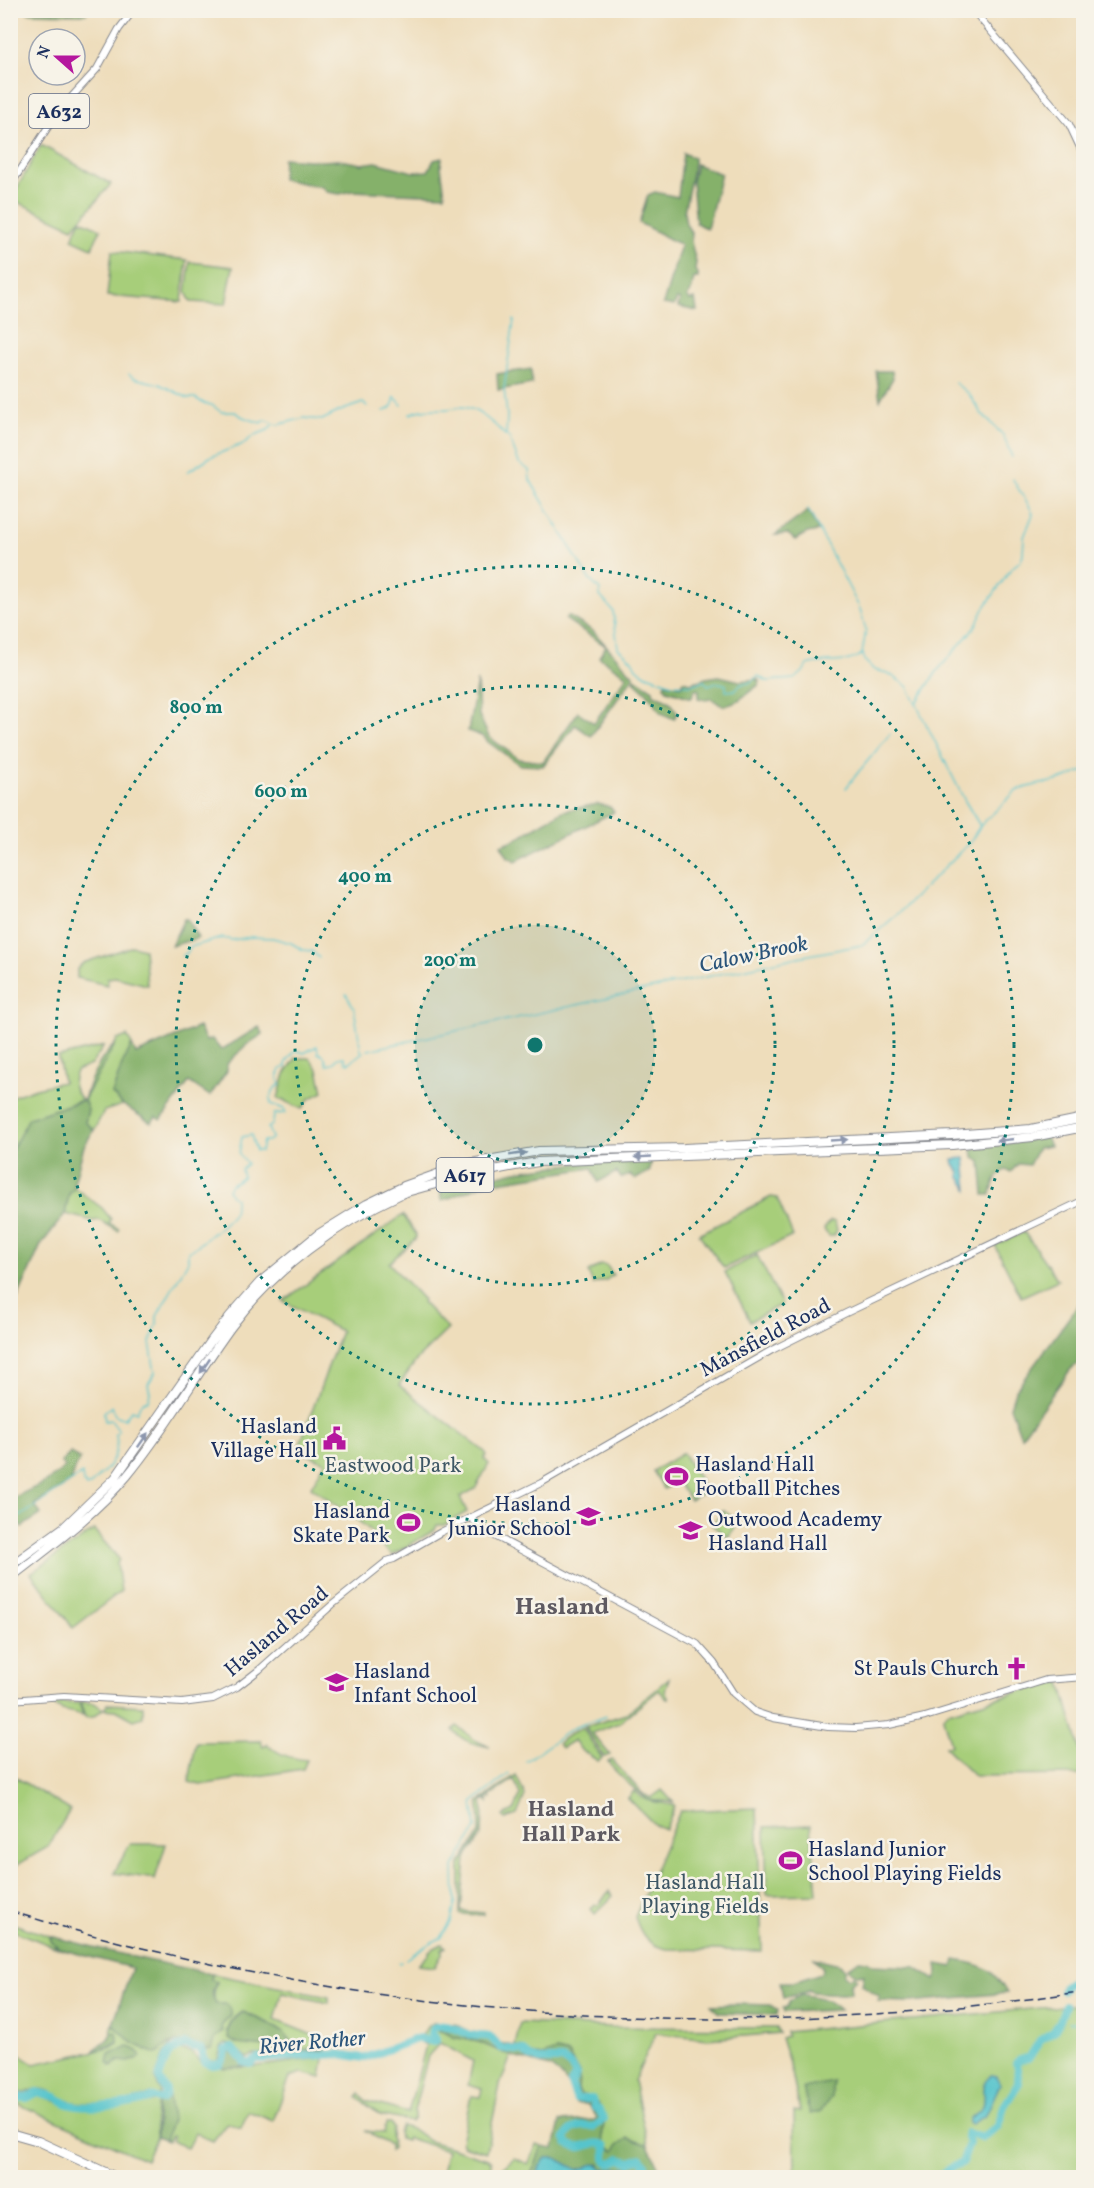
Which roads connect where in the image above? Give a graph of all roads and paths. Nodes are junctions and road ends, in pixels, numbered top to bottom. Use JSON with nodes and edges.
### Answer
{"nodes":[{"id":1,"x":136,"y":10,"type":"edge"},
{"id":2,"x":973,"y":10,"type":"edge"},
{"id":3,"x":1083,"y":156,"type":"edge"},
{"id":4,"x":10,"y":186,"type":"edge"},
{"id":5,"x":1083,"y":1118,"type":"edge"},
{"id":6,"x":1083,"y":1127,"type":"edge"},
{"id":7,"x":1083,"y":1200,"type":"edge"},
{"id":8,"x":471,"y":1518,"type":"junction"},
{"id":9,"x":10,"y":1566,"type":"edge"},
{"id":10,"x":10,"y":1578,"type":"edge"},
{"id":11,"x":1083,"y":1677,"type":"edge"},
{"id":12,"x":10,"y":1700,"type":"edge"},
{"id":13,"x":10,"y":2133,"type":"edge"},
{"id":14,"x":118,"y":2178,"type":"edge"}],
"edges":[{"from":1,"to":4,"type":"main road","number":"A632"},
{"from":2,"to":3,"type":"main road"},
{"from":9,"to":5,"type":"highway","number":"A617","one_way":true},
{"from":6,"to":10,"type":"highway","number":"A617","one_way":true},
{"from":7,"to":8,"type":"main road","name":"Mansfield Road"},
{"from":8,"to":11,"type":"main road"},
{"from":8,"to":12,"type":"main road","name":"Hasland Road"},
{"from":13,"to":14,"type":"highway"}]}
